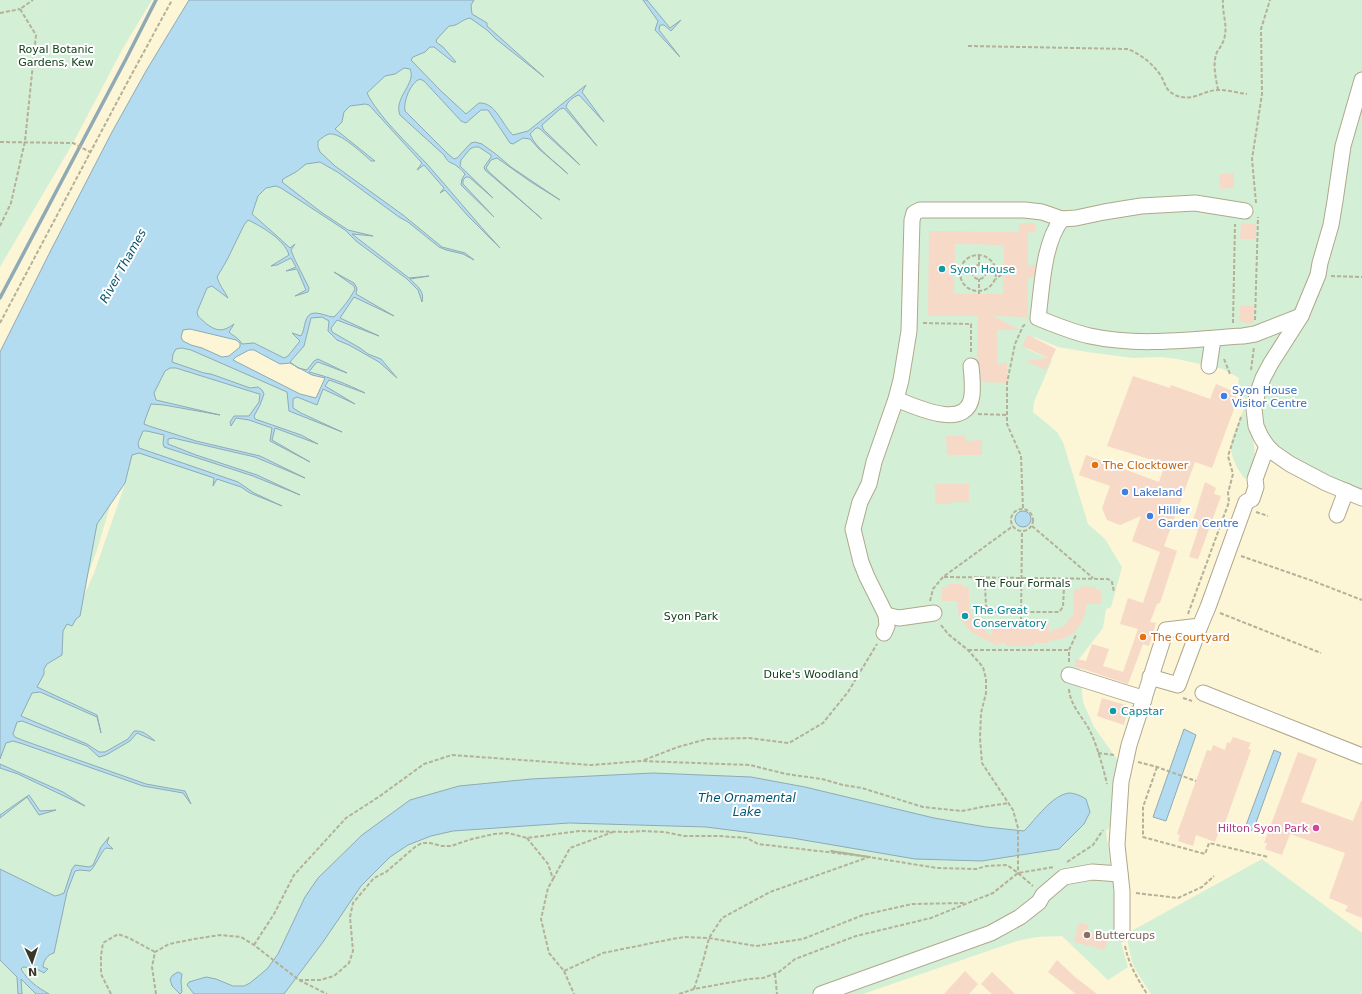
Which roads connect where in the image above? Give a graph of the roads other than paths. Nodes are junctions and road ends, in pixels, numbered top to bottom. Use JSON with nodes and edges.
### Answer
{"nodes":[{"id":1,"x":1362,"y":80,"type":"edge"},
{"id":2,"x":1241,"y":210,"type":"road end"},
{"id":3,"x":1062,"y":219,"type":"junction"},
{"id":4,"x":1301,"y":316,"type":"junction"},
{"id":5,"x":1213,"y":339,"type":"junction"},
{"id":6,"x":971,"y":366,"type":"road end"},
{"id":7,"x":1209,"y":366,"type":"dead end"},
{"id":8,"x":896,"y":399,"type":"junction"},
{"id":9,"x":1267,"y":446,"type":"junction"},
{"id":10,"x":1346,"y":491,"type":"junction"},
{"id":11,"x":1362,"y":498,"type":"edge"},
{"id":12,"x":1337,"y":515,"type":"dead end"},
{"id":13,"x":934,"y":613,"type":"road end"},
{"id":14,"x":886,"y":615,"type":"junction"},
{"id":15,"x":1200,"y":626,"type":"junction"},
{"id":16,"x":884,"y":633,"type":"road end"},
{"id":17,"x":1069,"y":675,"type":"road end"},
{"id":18,"x":1150,"y":677,"type":"junction"},
{"id":19,"x":1203,"y":693,"type":"dead end"},
{"id":20,"x":1144,"y":700,"type":"junction"},
{"id":21,"x":1362,"y":756,"type":"edge"},
{"id":22,"x":1120,"y":874,"type":"junction"},
{"id":23,"x":1122,"y":933,"type":"dead end"},
{"id":24,"x":821,"y":994,"type":"edge"}],
"edges":[{"from":1,"to":4,"type":"lane"},
{"from":2,"to":3,"type":"lane"},
{"from":3,"to":5,"type":"lane"},
{"from":3,"to":8,"type":"lane"},
{"from":4,"to":5,"type":"lane"},
{"from":4,"to":9,"type":"lane"},
{"from":5,"to":7,"type":"lane"},
{"from":6,"to":8,"type":"lane"},
{"from":8,"to":14,"type":"lane"},
{"from":9,"to":10,"type":"lane"},
{"from":9,"to":15,"type":"lane"},
{"from":10,"to":11,"type":"lane"},
{"from":10,"to":12,"type":"lane"},
{"from":13,"to":14,"type":"lane"},
{"from":14,"to":16,"type":"lane"},
{"from":15,"to":18,"type":"lane"},
{"from":15,"to":18,"type":"lane"},
{"from":17,"to":20,"type":"lane"},
{"from":18,"to":20,"type":"lane"},
{"from":19,"to":21,"type":"lane"},
{"from":20,"to":22,"type":"lane"},
{"from":22,"to":23,"type":"lane"},
{"from":22,"to":24,"type":"lane"}]}
